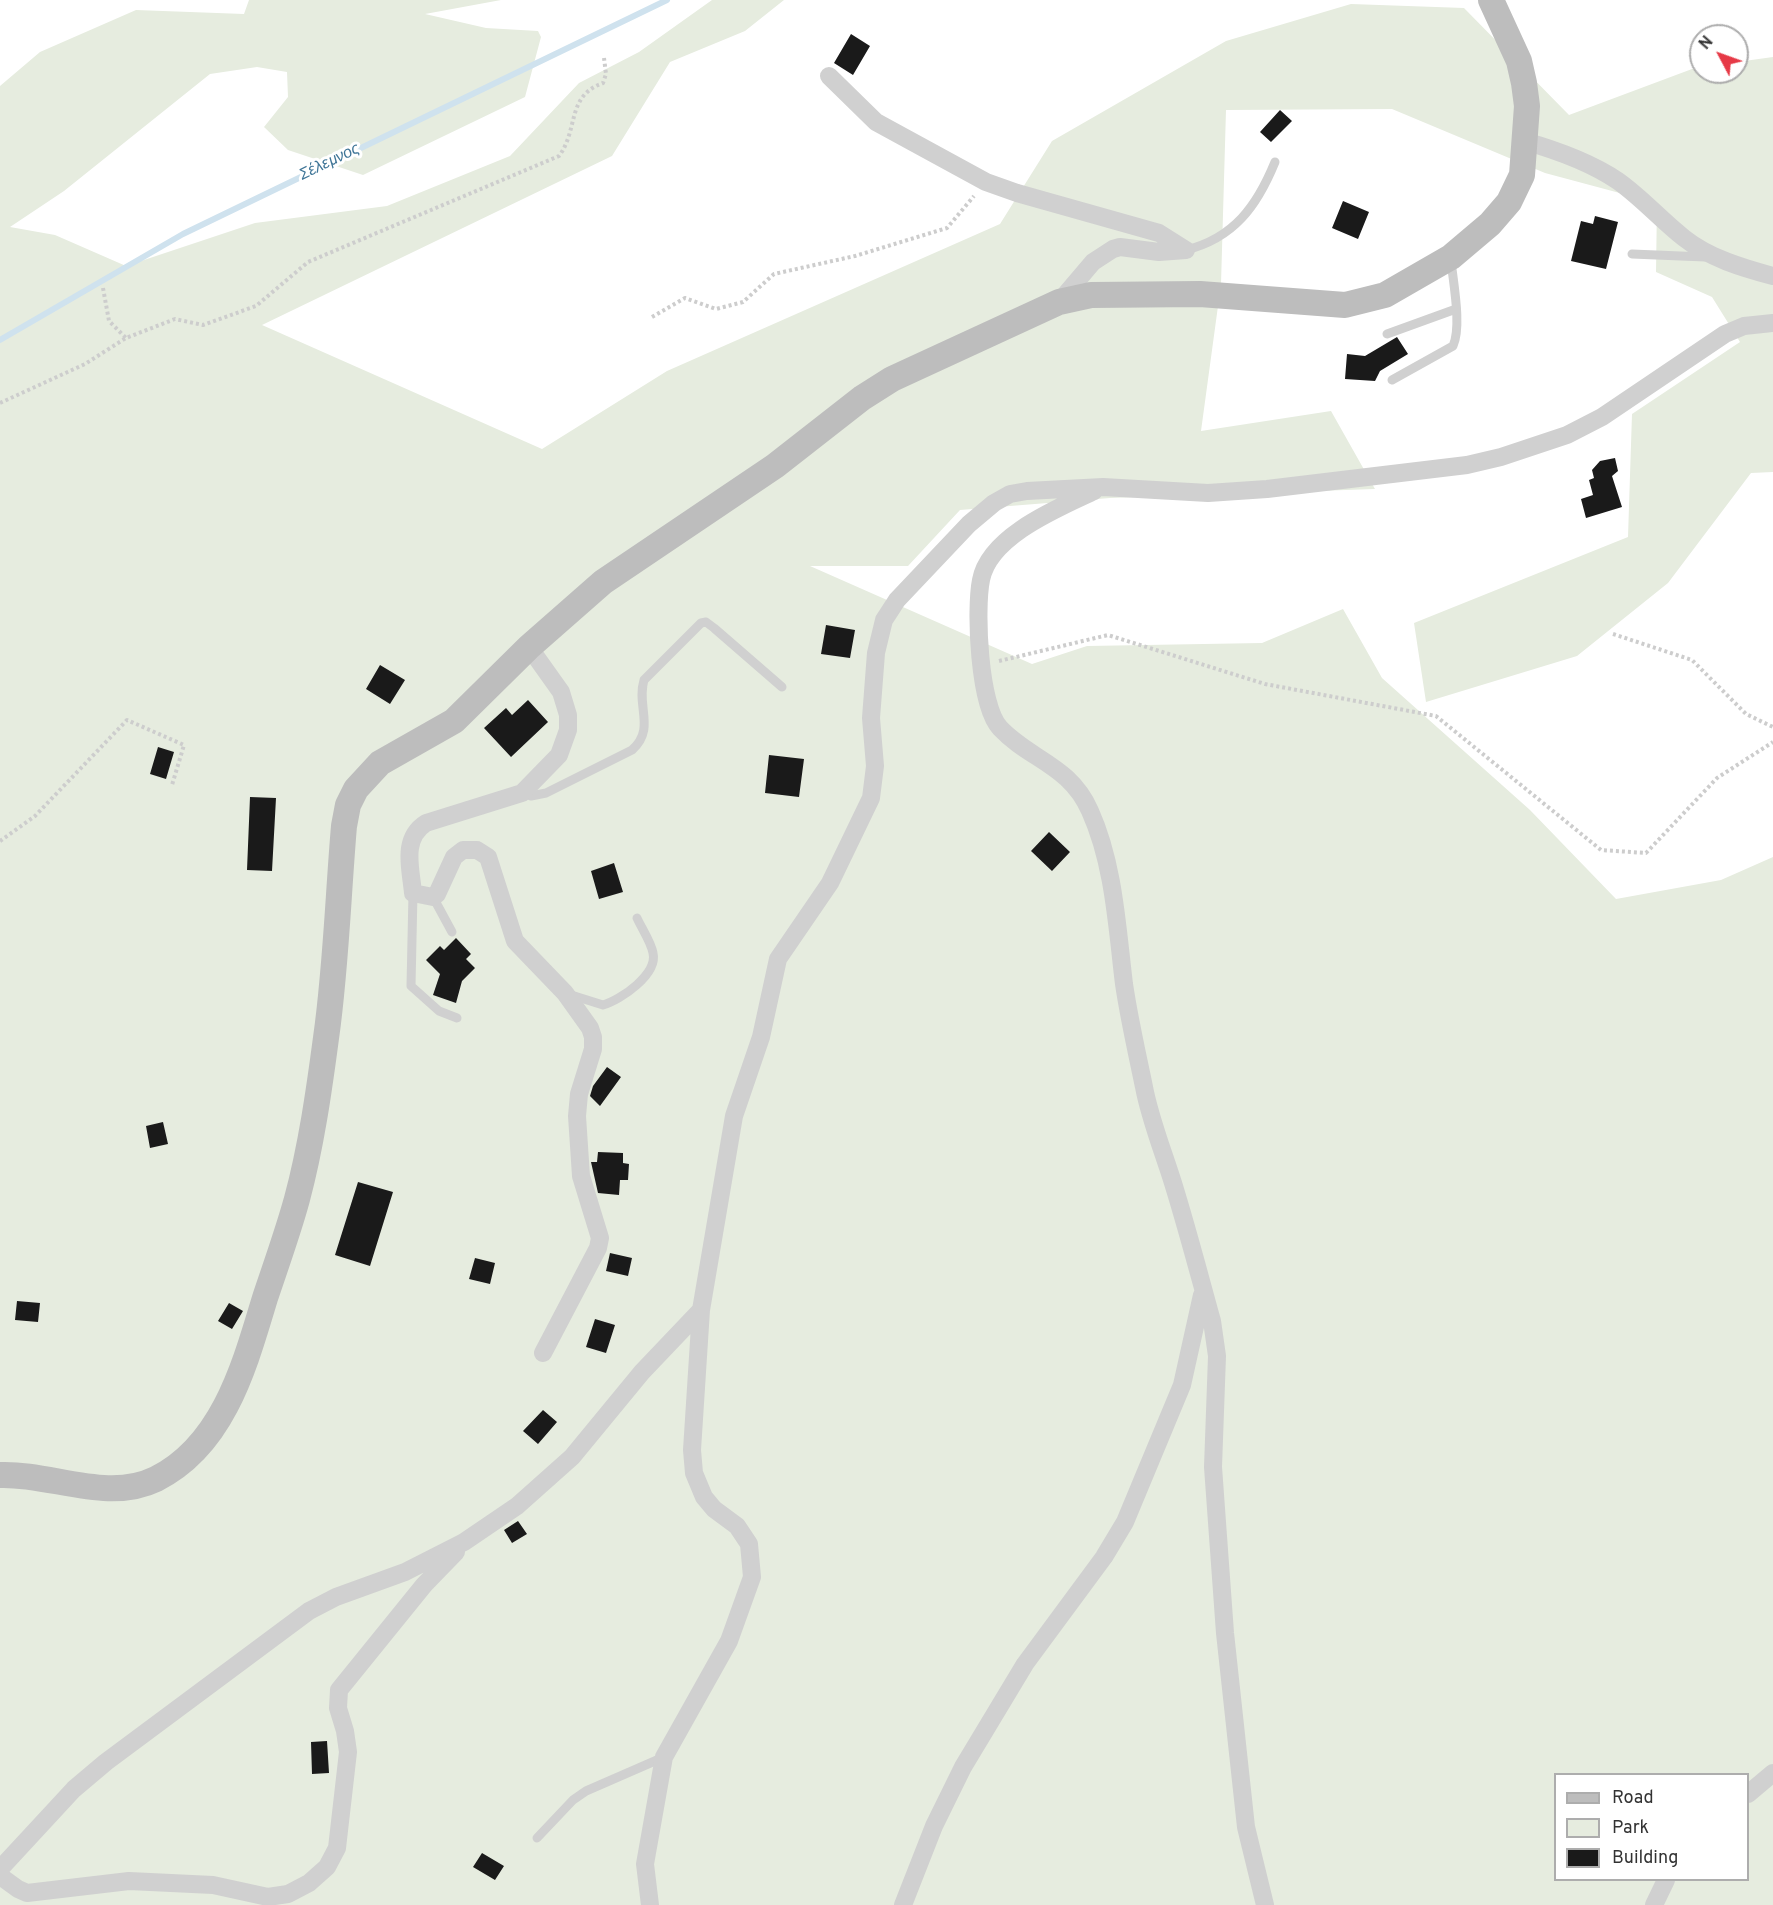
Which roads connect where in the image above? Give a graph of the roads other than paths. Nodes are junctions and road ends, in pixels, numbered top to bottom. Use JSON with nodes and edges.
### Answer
{"nodes":[{"id":1,"x":1491,"y":0,"type":"edge"},
{"id":2,"x":829,"y":76,"type":"dead end"},
{"id":3,"x":1524,"y":141,"type":"junction"},
{"id":4,"x":1275,"y":162,"type":"dead end"},
{"id":5,"x":1186,"y":250,"type":"junction"},
{"id":6,"x":1632,"y":254,"type":"dead end"},
{"id":7,"x":1451,"y":257,"type":"junction"},
{"id":8,"x":1718,"y":257,"type":"junction"},
{"id":9,"x":1773,"y":276,"type":"edge"},
{"id":10,"x":1059,"y":302,"type":"junction"},
{"id":11,"x":1456,"y":309,"type":"junction"},
{"id":12,"x":1773,"y":323,"type":"edge"},
{"id":13,"x":1387,"y":334,"type":"dead end"},
{"id":14,"x":1392,"y":380,"type":"dead end"},
{"id":15,"x":1104,"y":487,"type":"junction"},
{"id":16,"x":529,"y":647,"type":"junction"},
{"id":17,"x":782,"y":687,"type":"dead end"},
{"id":18,"x":522,"y":793,"type":"junction"},
{"id":19,"x":413,"y":893,"type":"junction"},
{"id":20,"x":433,"y":897,"type":"junction"},
{"id":21,"x":637,"y":918,"type":"dead end"},
{"id":22,"x":452,"y":932,"type":"dead end"},
{"id":23,"x":565,"y":993,"type":"junction"},
{"id":24,"x":457,"y":1018,"type":"dead end"},
{"id":25,"x":1203,"y":1290,"type":"junction"},
{"id":26,"x":701,"y":1310,"type":"junction"},
{"id":27,"x":543,"y":1353,"type":"dead end"},
{"id":28,"x":0,"y":1475,"type":"edge"},
{"id":29,"x":464,"y":1542,"type":"junction"},
{"id":30,"x":664,"y":1757,"type":"junction"},
{"id":31,"x":1773,"y":1773,"type":"edge"},
{"id":32,"x":1749,"y":1793,"type":"edge"},
{"id":33,"x":537,"y":1838,"type":"dead end"},
{"id":34,"x":0,"y":1869,"type":"edge"},
{"id":35,"x":0,"y":1876,"type":"edge"},
{"id":36,"x":1666,"y":1881,"type":"edge"},
{"id":37,"x":650,"y":1905,"type":"edge"},
{"id":38,"x":903,"y":1905,"type":"edge"},
{"id":39,"x":1265,"y":1905,"type":"edge"},
{"id":40,"x":1654,"y":1905,"type":"edge"}],
"edges":[{"from":1,"to":3,"type":"main road"},
{"from":2,"to":5,"type":"street"},
{"from":3,"to":7,"type":"main road"},
{"from":3,"to":8,"type":"street"},
{"from":4,"to":5,"type":"lane"},
{"from":5,"to":10,"type":"street"},
{"from":6,"to":8,"type":"lane"},
{"from":7,"to":10,"type":"main road"},
{"from":7,"to":11,"type":"lane"},
{"from":8,"to":9,"type":"street"},
{"from":10,"to":16,"type":"main road"},
{"from":11,"to":13,"type":"lane"},
{"from":11,"to":14,"type":"lane"},
{"from":12,"to":15,"type":"street"},
{"from":15,"to":25,"type":"street"},
{"from":15,"to":26,"type":"street"},
{"from":16,"to":18,"type":"street"},
{"from":16,"to":28,"type":"main road"},
{"from":17,"to":18,"type":"lane"},
{"from":18,"to":19,"type":"street"},
{"from":19,"to":20,"type":"street"},
{"from":19,"to":24,"type":"lane"},
{"from":20,"to":22,"type":"lane"},
{"from":20,"to":23,"type":"street"},
{"from":21,"to":23,"type":"lane"},
{"from":23,"to":27,"type":"street"},
{"from":25,"to":38,"type":"street"},
{"from":25,"to":39,"type":"street"},
{"from":26,"to":29,"type":"street"},
{"from":26,"to":30,"type":"street"},
{"from":29,"to":34,"type":"street"},
{"from":29,"to":35,"type":"street"},
{"from":30,"to":33,"type":"lane"},
{"from":30,"to":37,"type":"street"},
{"from":31,"to":32,"type":"street"},
{"from":36,"to":40,"type":"street"}]}
